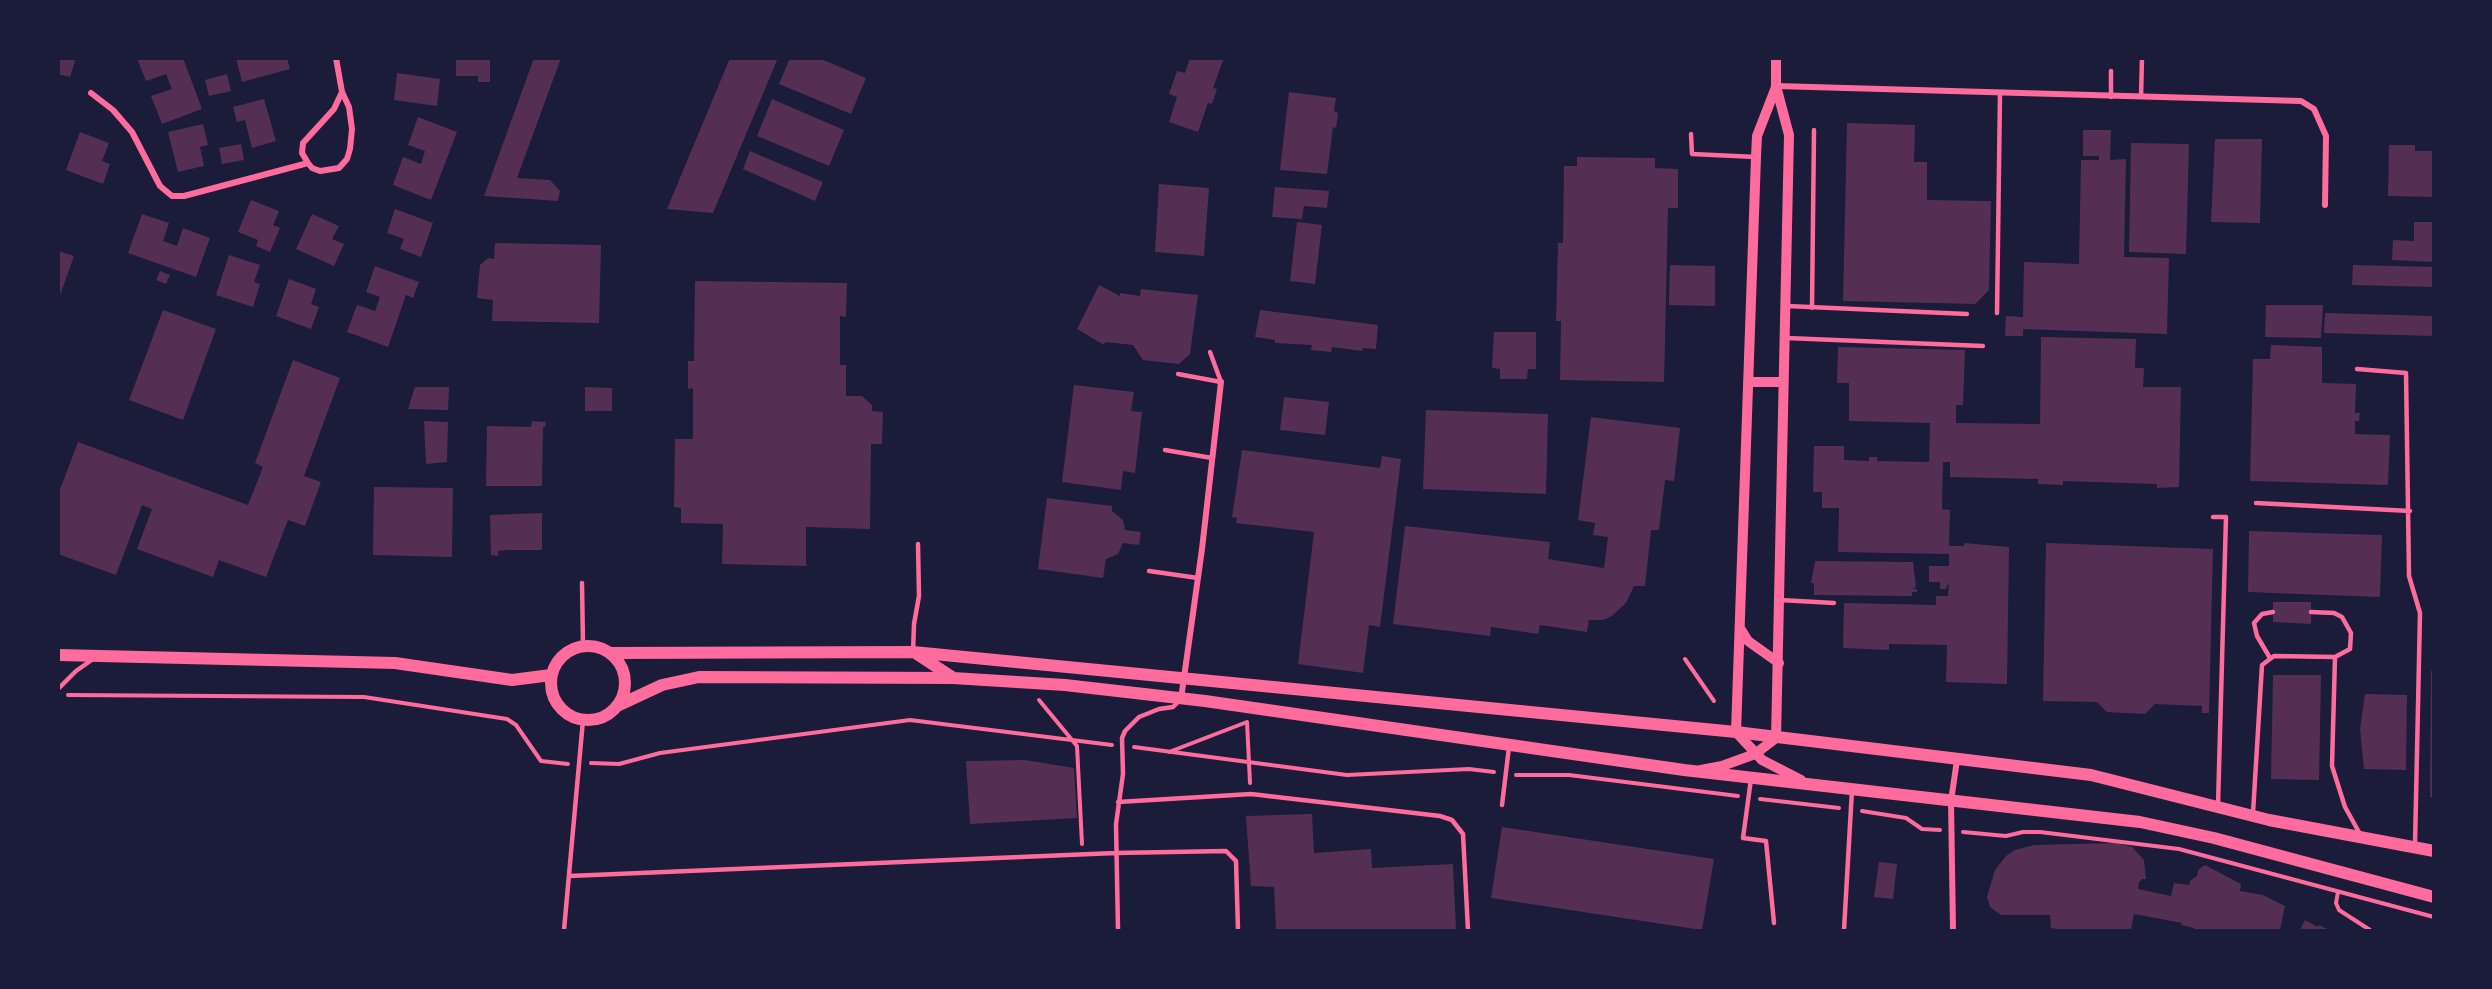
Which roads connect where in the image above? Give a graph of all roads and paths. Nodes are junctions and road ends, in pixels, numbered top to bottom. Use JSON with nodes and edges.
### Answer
{"nodes":[{"id":1,"x":336,"y":58,"type":"edge"},
{"id":2,"x":1776,"y":58,"type":"edge"},
{"id":3,"x":2142,"y":58,"type":"edge"},
{"id":4,"x":2111,"y":70,"type":"dead end"},
{"id":5,"x":1776,"y":87,"type":"junction"},
{"id":6,"x":342,"y":92,"type":"junction"},
{"id":7,"x":91,"y":93,"type":"dead end"},
{"id":8,"x":2000,"y":94,"type":"junction"},
{"id":9,"x":2111,"y":97,"type":"junction"},
{"id":10,"x":2141,"y":97,"type":"junction"},
{"id":11,"x":1814,"y":130,"type":"dead end"},
{"id":12,"x":1691,"y":134,"type":"dead end"},
{"id":13,"x":1756,"y":158,"type":"junction"},
{"id":14,"x":308,"y":163,"type":"junction"},
{"id":15,"x":2325,"y":205,"type":"dead end"},
{"id":16,"x":1785,"y":306,"type":"junction"},
{"id":17,"x":1812,"y":308,"type":"junction"},
{"id":18,"x":1997,"y":313,"type":"dead end"},
{"id":19,"x":1967,"y":314,"type":"dead end"},
{"id":20,"x":1784,"y":338,"type":"junction"},
{"id":21,"x":1983,"y":346,"type":"dead end"},
{"id":22,"x":1210,"y":352,"type":"dead end"},
{"id":23,"x":2357,"y":369,"type":"dead end"},
{"id":24,"x":1178,"y":374,"type":"dead end"},
{"id":25,"x":1221,"y":382,"type":"junction"},
{"id":26,"x":1748,"y":382,"type":"junction"},
{"id":27,"x":1783,"y":382,"type":"junction"},
{"id":28,"x":1165,"y":450,"type":"dead end"},
{"id":29,"x":1212,"y":458,"type":"junction"},
{"id":30,"x":2256,"y":503,"type":"dead end"},
{"id":31,"x":2410,"y":511,"type":"junction"},
{"id":32,"x":2213,"y":517,"type":"dead end"},
{"id":33,"x":918,"y":544,"type":"dead end"},
{"id":34,"x":1149,"y":571,"type":"dead end"},
{"id":35,"x":1198,"y":578,"type":"junction"},
{"id":36,"x":582,"y":583,"type":"dead end"},
{"id":37,"x":1780,"y":600,"type":"junction"},
{"id":38,"x":1834,"y":603,"type":"dead end"},
{"id":39,"x":2273,"y":612,"type":"dead end"},
{"id":40,"x":2311,"y":612,"type":"dead end"},
{"id":41,"x":1740,"y":627,"type":"junction"},
{"id":42,"x":583,"y":646,"type":"junction"},
{"id":43,"x":913,"y":652,"type":"junction"},
{"id":44,"x":610,"y":653,"type":"junction"},
{"id":45,"x":58,"y":655,"type":"edge"},
{"id":46,"x":98,"y":655,"type":"junction"},
{"id":47,"x":2335,"y":657,"type":"junction"},
{"id":48,"x":2270,"y":658,"type":"junction"},
{"id":49,"x":1685,"y":659,"type":"dead end"},
{"id":50,"x":1779,"y":663,"type":"junction"},
{"id":51,"x":551,"y":675,"type":"junction"},
{"id":52,"x":953,"y":678,"type":"junction"},
{"id":53,"x":1185,"y":679,"type":"junction"},
{"id":54,"x":58,"y":689,"type":"edge"},
{"id":55,"x":68,"y":695,"type":"dead end"},
{"id":56,"x":1035,"y":695,"type":"dead end"},
{"id":57,"x":1181,"y":699,"type":"junction"},
{"id":58,"x":1713,"y":702,"type":"dead end"},
{"id":59,"x":617,"y":706,"type":"junction"},
{"id":60,"x":583,"y":720,"type":"junction"},
{"id":61,"x":1736,"y":732,"type":"junction"},
{"id":62,"x":1776,"y":738,"type":"junction"},
{"id":63,"x":1073,"y":740,"type":"junction"},
{"id":64,"x":1110,"y":744,"type":"dead end"},
{"id":65,"x":1509,"y":747,"type":"junction"},
{"id":66,"x":1137,"y":748,"type":"dead end"},
{"id":67,"x":1167,"y":753,"type":"junction"},
{"id":68,"x":1755,"y":754,"type":"junction"},
{"id":69,"x":1957,"y":760,"type":"junction"},
{"id":70,"x":1249,"y":762,"type":"junction"},
{"id":71,"x":603,"y":763,"type":"dead end"},
{"id":72,"x":560,"y":764,"type":"dead end"},
{"id":73,"x":1696,"y":771,"type":"junction"},
{"id":74,"x":1506,"y":774,"type":"junction"},
{"id":75,"x":1751,"y":778,"type":"junction"},
{"id":76,"x":1812,"y":784,"type":"junction"},
{"id":77,"x":1251,"y":786,"type":"dead end"},
{"id":78,"x":1852,"y":790,"type":"junction"},
{"id":79,"x":1748,"y":797,"type":"junction"},
{"id":80,"x":1951,"y":801,"type":"junction"},
{"id":81,"x":1118,"y":802,"type":"junction"},
{"id":82,"x":1502,"y":805,"type":"dead end"},
{"id":83,"x":2218,"y":808,"type":"junction"},
{"id":84,"x":1851,"y":809,"type":"junction"},
{"id":85,"x":2253,"y":816,"type":"junction"},
{"id":86,"x":1926,"y":829,"type":"dead end"},
{"id":87,"x":1998,"y":835,"type":"dead end"},
{"id":88,"x":2363,"y":838,"type":"junction"},
{"id":89,"x":2415,"y":848,"type":"junction"},
{"id":90,"x":2433,"y":850,"type":"edge"},
{"id":91,"x":1115,"y":853,"type":"junction"},
{"id":92,"x":1082,"y":854,"type":"junction"},
{"id":93,"x":2342,"y":873,"type":"junction"},
{"id":94,"x":569,"y":876,"type":"junction"},
{"id":95,"x":2338,"y":892,"type":"junction"},
{"id":96,"x":2433,"y":897,"type":"edge"},
{"id":97,"x":2433,"y":917,"type":"edge"},
{"id":98,"x":1774,"y":923,"type":"dead end"},
{"id":99,"x":564,"y":930,"type":"edge"},
{"id":100,"x":1118,"y":930,"type":"edge"},
{"id":101,"x":1238,"y":930,"type":"edge"},
{"id":102,"x":1468,"y":930,"type":"edge"},
{"id":103,"x":1844,"y":930,"type":"edge"},
{"id":104,"x":1953,"y":930,"type":"edge"},
{"id":105,"x":2370,"y":930,"type":"edge"}],
"edges":[{"from":1,"to":6,"type":"street"},
{"from":2,"to":5,"type":"street"},
{"from":3,"to":10,"type":"lane"},
{"from":4,"to":9,"type":"lane"},
{"from":5,"to":8,"type":"street"},
{"from":5,"to":13,"type":"street"},
{"from":5,"to":16,"type":"street"},
{"from":6,"to":14,"type":"street"},
{"from":6,"to":14,"type":"street"},
{"from":7,"to":14,"type":"street"},
{"from":8,"to":9,"type":"street"},
{"from":8,"to":18,"type":"lane"},
{"from":9,"to":10,"type":"street"},
{"from":10,"to":15,"type":"street"},
{"from":11,"to":17,"type":"lane"},
{"from":12,"to":13,"type":"lane"},
{"from":13,"to":26,"type":"street"},
{"from":16,"to":17,"type":"lane"},
{"from":16,"to":20,"type":"street"},
{"from":17,"to":19,"type":"lane"},
{"from":20,"to":21,"type":"lane"},
{"from":20,"to":27,"type":"street"},
{"from":22,"to":25,"type":"lane"},
{"from":23,"to":31,"type":"lane"},
{"from":24,"to":25,"type":"lane"},
{"from":25,"to":29,"type":"street"},
{"from":26,"to":27,"type":"street"},
{"from":26,"to":41,"type":"street"},
{"from":27,"to":37,"type":"street"},
{"from":28,"to":29,"type":"lane"},
{"from":29,"to":35,"type":"street"},
{"from":30,"to":31,"type":"lane"},
{"from":31,"to":89,"type":"lane"},
{"from":32,"to":83,"type":"lane"},
{"from":33,"to":43,"type":"lane"},
{"from":34,"to":35,"type":"lane"},
{"from":35,"to":53,"type":"street"},
{"from":36,"to":42,"type":"lane"},
{"from":37,"to":38,"type":"lane"},
{"from":37,"to":50,"type":"street"},
{"from":39,"to":48,"type":"lane"},
{"from":40,"to":47,"type":"lane"},
{"from":41,"to":50,"type":"street"},
{"from":41,"to":61,"type":"street"},
{"from":42,"to":44,"type":"main road"},
{"from":42,"to":51,"type":"main road"},
{"from":43,"to":44,"type":"main road"},
{"from":43,"to":52,"type":"main road"},
{"from":43,"to":53,"type":"main road"},
{"from":44,"to":59,"type":"main road"},
{"from":45,"to":46,"type":"main road"},
{"from":46,"to":51,"type":"main road"},
{"from":46,"to":54,"type":"lane"},
{"from":47,"to":48,"type":"lane"},
{"from":47,"to":88,"type":"lane"},
{"from":48,"to":85,"type":"lane"},
{"from":49,"to":58,"type":"path"},
{"from":50,"to":62,"type":"street"},
{"from":51,"to":60,"type":"main road"},
{"from":52,"to":57,"type":"main road"},
{"from":52,"to":59,"type":"main road"},
{"from":53,"to":57,"type":"street"},
{"from":53,"to":61,"type":"main road"},
{"from":55,"to":72,"type":"path"},
{"from":56,"to":63,"type":"path"},
{"from":57,"to":65,"type":"main road"},
{"from":57,"to":81,"type":"lane"},
{"from":59,"to":60,"type":"main road"},
{"from":60,"to":94,"type":"lane"},
{"from":61,"to":62,"type":"main road"},
{"from":61,"to":68,"type":"street"},
{"from":62,"to":68,"type":"street"},
{"from":62,"to":69,"type":"main road"},
{"from":63,"to":64,"type":"path"},
{"from":63,"to":71,"type":"path"},
{"from":63,"to":92,"type":"path"},
{"from":65,"to":73,"type":"main road"},
{"from":65,"to":74,"type":"lane"},
{"from":66,"to":67,"type":"path"},
{"from":67,"to":70,"type":"path"},
{"from":67,"to":70,"type":"path"},
{"from":68,"to":73,"type":"street"},
{"from":68,"to":76,"type":"street"},
{"from":69,"to":80,"type":"street"},
{"from":69,"to":83,"type":"main road"},
{"from":70,"to":74,"type":"path"},
{"from":70,"to":77,"type":"path"},
{"from":73,"to":75,"type":"main road"},
{"from":74,"to":79,"type":"path"},
{"from":74,"to":82,"type":"lane"},
{"from":75,"to":76,"type":"main road"},
{"from":75,"to":79,"type":"lane"},
{"from":76,"to":78,"type":"main road"},
{"from":78,"to":80,"type":"main road"},
{"from":78,"to":84,"type":"lane"},
{"from":79,"to":84,"type":"path"},
{"from":79,"to":98,"type":"lane"},
{"from":80,"to":93,"type":"main road"},
{"from":80,"to":104,"type":"street"},
{"from":81,"to":91,"type":"lane"},
{"from":81,"to":102,"type":"lane"},
{"from":83,"to":85,"type":"main road"},
{"from":84,"to":86,"type":"path"},
{"from":84,"to":103,"type":"lane"},
{"from":85,"to":88,"type":"main road"},
{"from":87,"to":95,"type":"path"},
{"from":88,"to":89,"type":"main road"},
{"from":89,"to":90,"type":"main road"},
{"from":91,"to":92,"type":"lane"},
{"from":91,"to":100,"type":"lane"},
{"from":91,"to":101,"type":"lane"},
{"from":92,"to":94,"type":"lane"},
{"from":93,"to":95,"type":"path"},
{"from":93,"to":96,"type":"main road"},
{"from":94,"to":99,"type":"lane"},
{"from":95,"to":97,"type":"path"},
{"from":95,"to":105,"type":"path"}]}
